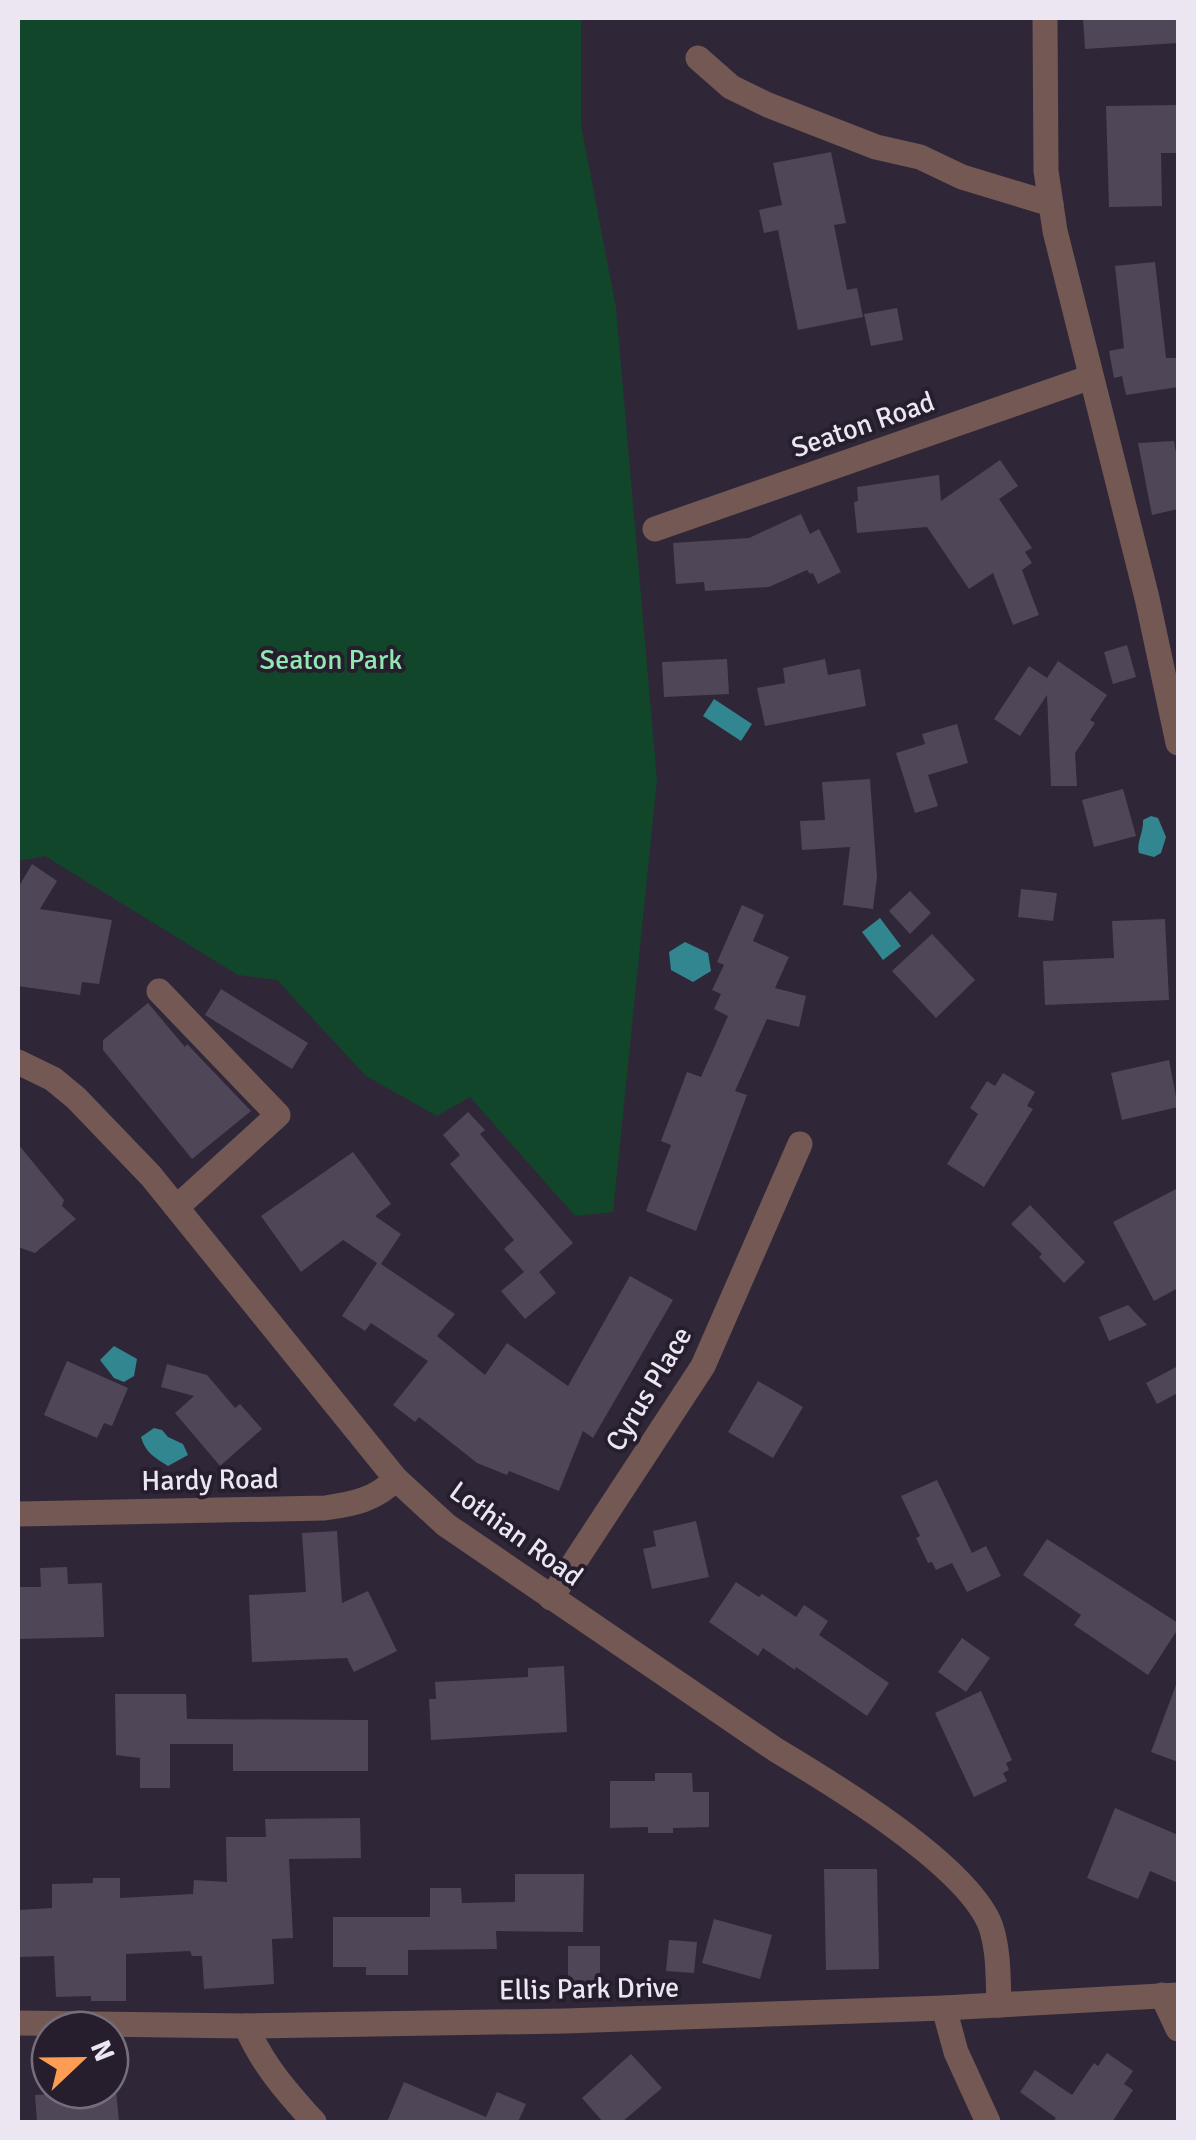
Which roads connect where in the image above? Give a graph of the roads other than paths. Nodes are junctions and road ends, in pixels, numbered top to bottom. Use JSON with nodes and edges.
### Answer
{"nodes":[{"id":1,"x":1045,"y":18,"type":"edge"},
{"id":2,"x":698,"y":58,"type":"dead end"},
{"id":3,"x":1051,"y":204,"type":"junction"},
{"id":4,"x":1091,"y":377,"type":"junction"},
{"id":5,"x":655,"y":529,"type":"dead end"},
{"id":6,"x":1178,"y":743,"type":"edge"},
{"id":7,"x":160,"y":992,"type":"dead end"},
{"id":8,"x":18,"y":1062,"type":"edge"},
{"id":9,"x":800,"y":1144,"type":"dead end"},
{"id":10,"x":177,"y":1207,"type":"junction"},
{"id":11,"x":396,"y":1479,"type":"junction"},
{"id":12,"x":18,"y":1514,"type":"edge"},
{"id":13,"x":551,"y":1598,"type":"junction"},
{"id":14,"x":1170,"y":1995,"type":"edge"},
{"id":15,"x":999,"y":2005,"type":"junction"},
{"id":16,"x":944,"y":2008,"type":"junction"},
{"id":17,"x":18,"y":2023,"type":"edge"},
{"id":18,"x":246,"y":2026,"type":"junction"},
{"id":19,"x":1178,"y":2029,"type":"edge"},
{"id":20,"x":314,"y":2122,"type":"edge"},
{"id":21,"x":988,"y":2122,"type":"edge"}],
"edges":[{"from":1,"to":3,"type":"street"},
{"from":2,"to":3,"type":"street"},
{"from":3,"to":4,"type":"street"},
{"from":4,"to":5,"type":"street","name":"Seaton Road"},
{"from":4,"to":6,"type":"street"},
{"from":7,"to":10,"type":"street"},
{"from":8,"to":10,"type":"street","name":"Lothian Road"},
{"from":9,"to":13,"type":"street","name":"Cyrus Place"},
{"from":10,"to":11,"type":"street","name":"Lothian Road"},
{"from":11,"to":12,"type":"street","name":"Hardy Road"},
{"from":11,"to":13,"type":"street","name":"Lothian Road"},
{"from":13,"to":15,"type":"street","name":"Lothian Road"},
{"from":14,"to":15,"type":"street","name":"Ellis Park Drive"},
{"from":14,"to":19,"type":"street"},
{"from":15,"to":16,"type":"street","name":"Ellis Park Drive"},
{"from":16,"to":18,"type":"street","name":"Ellis Park Drive"},
{"from":16,"to":21,"type":"street"},
{"from":17,"to":18,"type":"street","name":"Ellis Park Drive"},
{"from":18,"to":20,"type":"street"}]}
